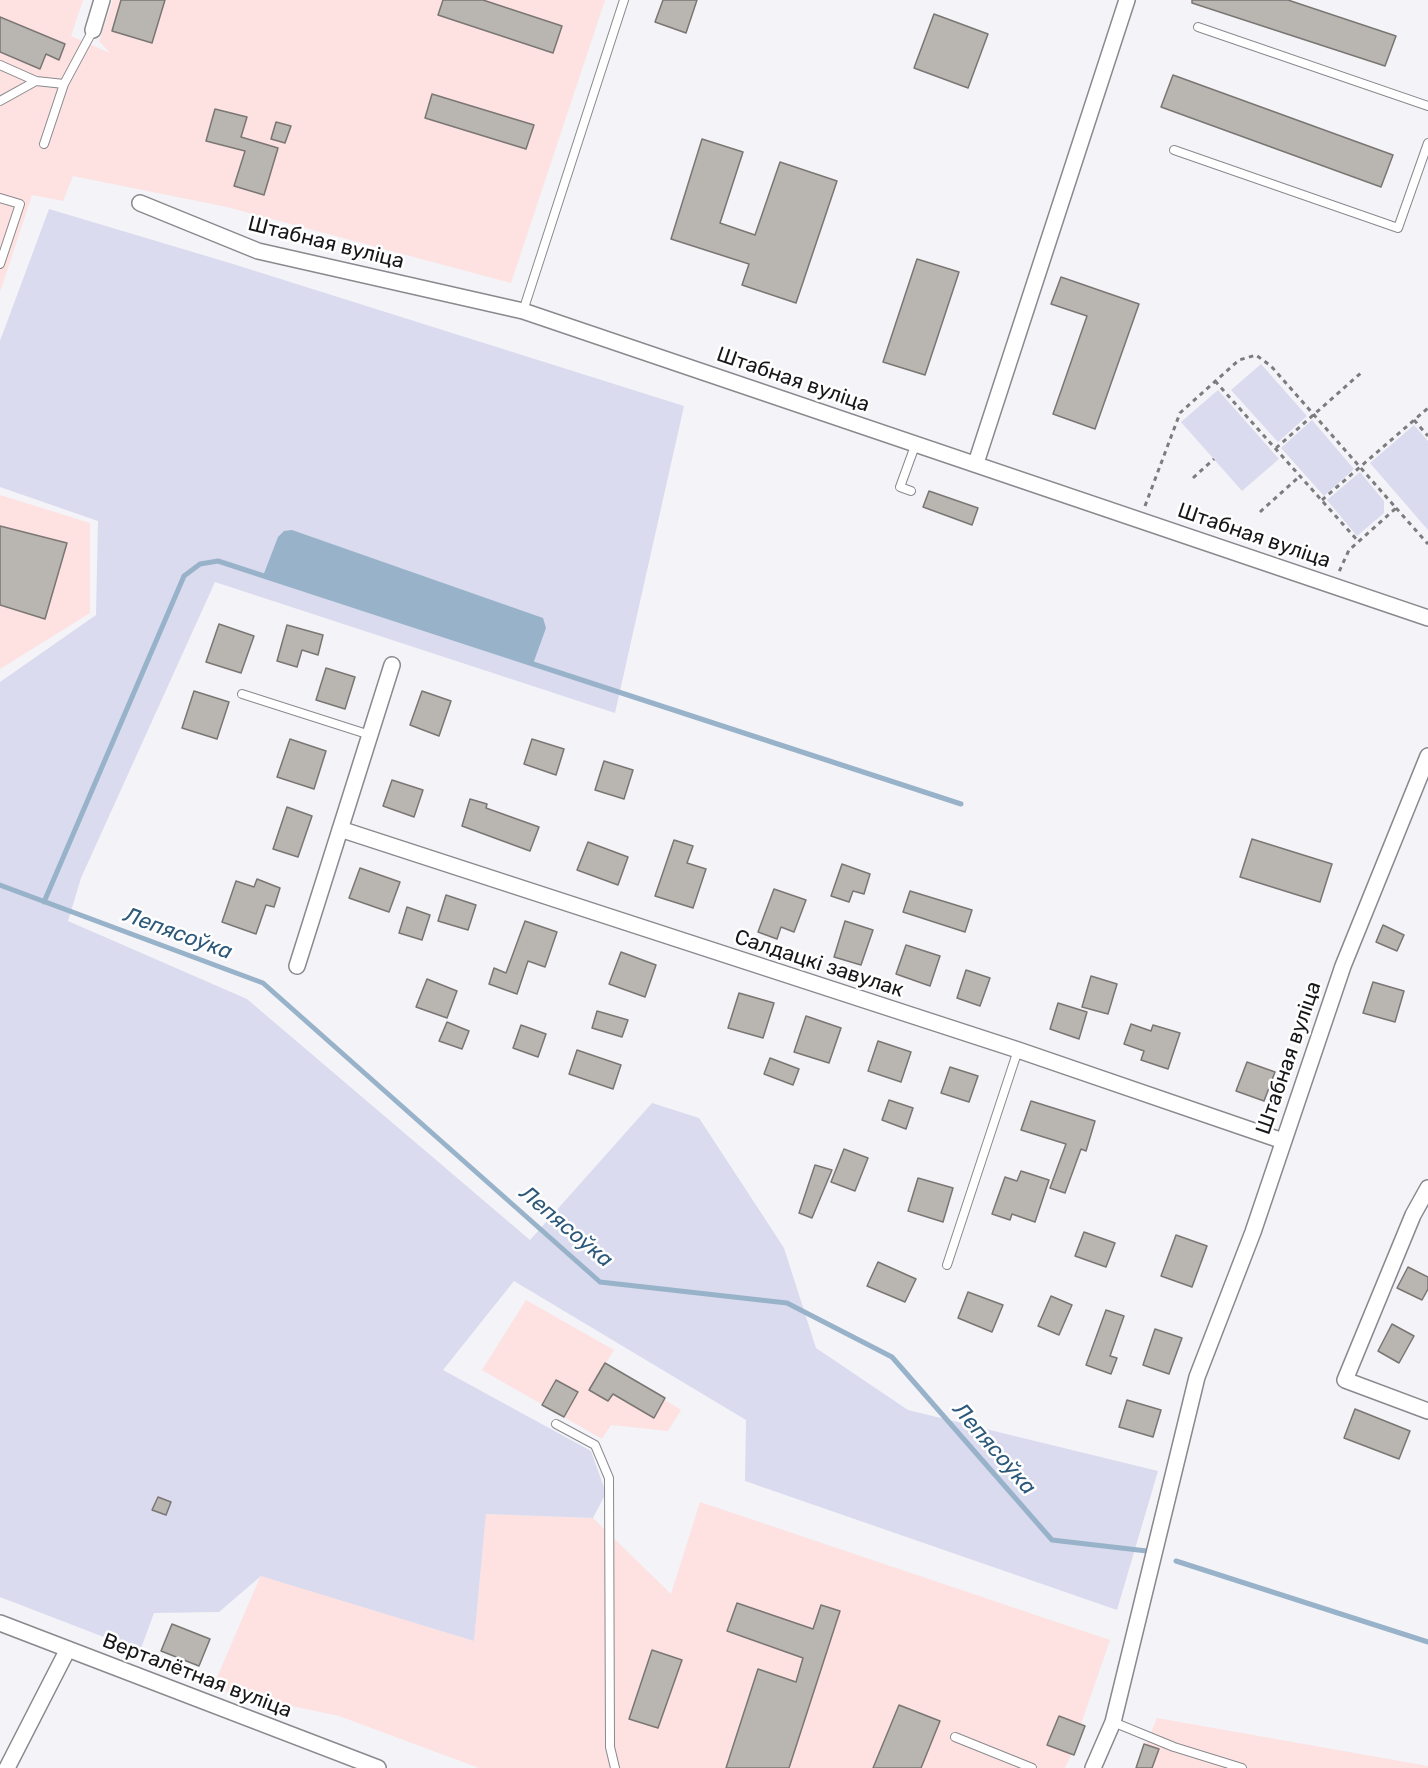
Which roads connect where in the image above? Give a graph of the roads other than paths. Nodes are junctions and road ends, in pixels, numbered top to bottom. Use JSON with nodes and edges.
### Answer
{"nodes":[{"id":1,"x":102,"y":0,"type":"edge"},
{"id":2,"x":624,"y":0,"type":"edge"},
{"id":3,"x":1127,"y":0,"type":"edge"},
{"id":4,"x":1198,"y":27,"type":"dead end"},
{"id":5,"x":93,"y":30,"type":"joint"},
{"id":6,"x":0,"y":65,"type":"edge"},
{"id":7,"x":36,"y":81,"type":"junction"},
{"id":8,"x":64,"y":84,"type":"junction"},
{"id":9,"x":0,"y":101,"type":"edge"},
{"id":10,"x":1428,"y":106,"type":"edge"},
{"id":11,"x":44,"y":144,"type":"dead end"},
{"id":12,"x":1427,"y":148,"type":"edge"},
{"id":13,"x":1174,"y":150,"type":"dead end"},
{"id":14,"x":0,"y":198,"type":"edge"},
{"id":15,"x":140,"y":203,"type":"dead end"},
{"id":16,"x":0,"y":264,"type":"edge"},
{"id":17,"x":523,"y":311,"type":"junction"},
{"id":18,"x":916,"y":443,"type":"junction"},
{"id":19,"x":976,"y":463,"type":"junction"},
{"id":20,"x":911,"y":491,"type":"dead end"},
{"id":21,"x":1428,"y":618,"type":"edge"},
{"id":22,"x":392,"y":665,"type":"dead end"},
{"id":23,"x":242,"y":694,"type":"dead end"},
{"id":24,"x":370,"y":735,"type":"junction"},
{"id":25,"x":1428,"y":756,"type":"edge"},
{"id":26,"x":340,"y":829,"type":"junction"},
{"id":27,"x":297,"y":966,"type":"dead end"},
{"id":28,"x":1018,"y":1050,"type":"junction"},
{"id":29,"x":1283,"y":1141,"type":"junction"},
{"id":30,"x":1428,"y":1188,"type":"edge"},
{"id":31,"x":947,"y":1265,"type":"dead end"},
{"id":32,"x":1428,"y":1411,"type":"edge"},
{"id":33,"x":556,"y":1424,"type":"dead end"},
{"id":34,"x":0,"y":1623,"type":"edge"},
{"id":35,"x":68,"y":1649,"type":"junction"},
{"id":36,"x":1113,"y":1722,"type":"junction"},
{"id":37,"x":955,"y":1737,"type":"dead end"},
{"id":38,"x":7,"y":1768,"type":"edge"},
{"id":39,"x":378,"y":1768,"type":"edge"},
{"id":40,"x":615,"y":1768,"type":"edge"},
{"id":41,"x":1032,"y":1768,"type":"edge"},
{"id":42,"x":1093,"y":1768,"type":"edge"},
{"id":43,"x":1242,"y":1768,"type":"edge"}],
"edges":[{"from":1,"to":5,"type":"street"},
{"from":2,"to":17,"type":"lane"},
{"from":3,"to":19,"type":"street"},
{"from":4,"to":10,"type":"lane"},
{"from":5,"to":8,"type":"lane"},
{"from":6,"to":7,"type":"lane"},
{"from":7,"to":8,"type":"lane"},
{"from":7,"to":9,"type":"lane"},
{"from":8,"to":11,"type":"lane"},
{"from":12,"to":13,"type":"lane"},
{"from":14,"to":16,"type":"lane"},
{"from":15,"to":17,"type":"street","name":"Штабная вуліца"},
{"from":17,"to":18,"type":"street","name":"Штабная вуліца"},
{"from":18,"to":19,"type":"street","name":"Штабная вуліца"},
{"from":18,"to":20,"type":"lane"},
{"from":19,"to":21,"type":"street","name":"Штабная вуліца"},
{"from":22,"to":24,"type":"street"},
{"from":23,"to":24,"type":"lane"},
{"from":24,"to":26,"type":"street"},
{"from":25,"to":29,"type":"street","name":"Штабная вуліца"},
{"from":26,"to":27,"type":"street"},
{"from":26,"to":28,"type":"street","name":"Салдацкі завулак"},
{"from":28,"to":29,"type":"street","name":"Салдацкі завулак"},
{"from":28,"to":31,"type":"lane"},
{"from":29,"to":36,"type":"street","name":"Штабная вуліца"},
{"from":30,"to":32,"type":"street"},
{"from":33,"to":40,"type":"lane"},
{"from":34,"to":35,"type":"street","name":"Верталётная вуліца"},
{"from":35,"to":38,"type":"street"},
{"from":35,"to":39,"type":"street","name":"Верталётная вуліца"},
{"from":36,"to":42,"type":"street","name":"Штабная вуліца"},
{"from":36,"to":43,"type":"lane"},
{"from":37,"to":41,"type":"lane"}]}
